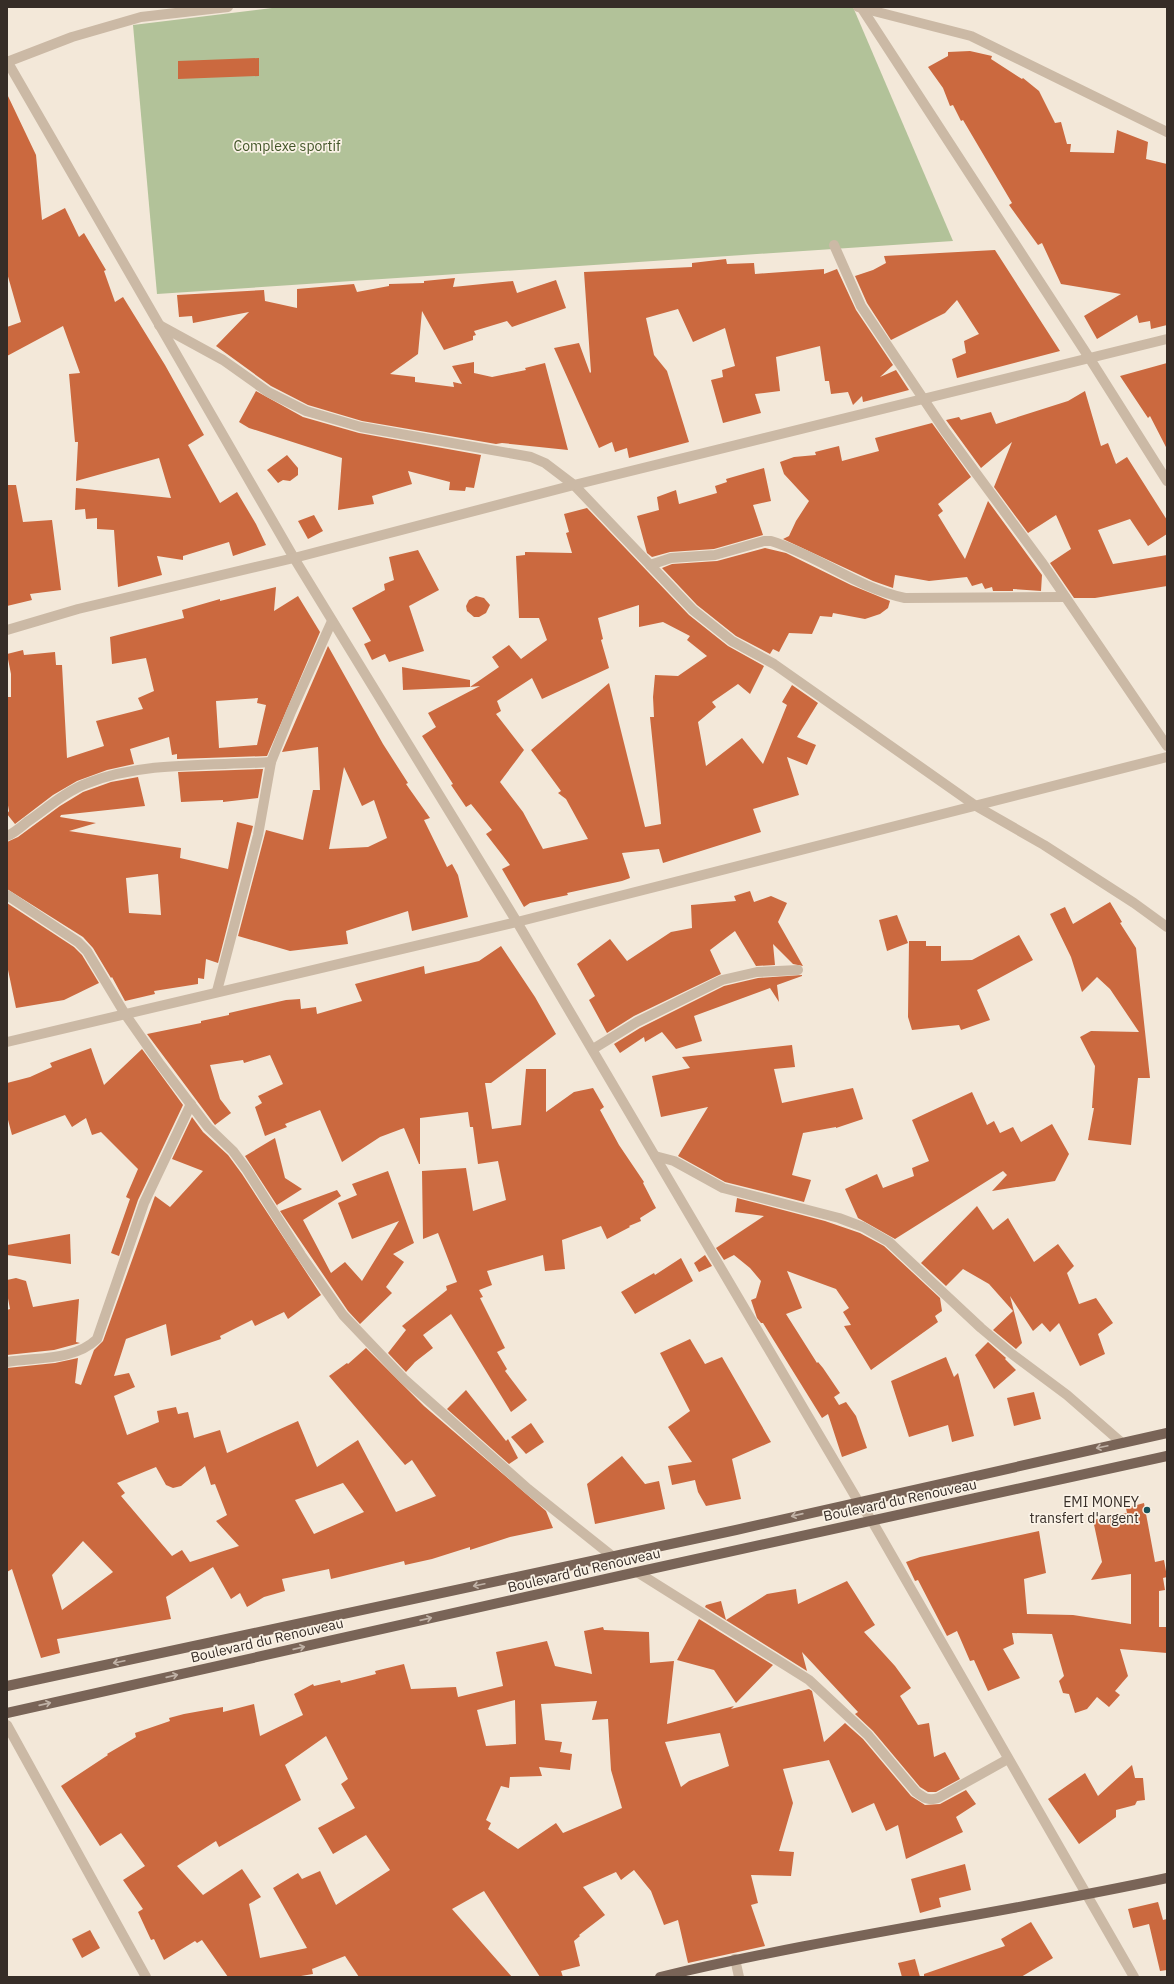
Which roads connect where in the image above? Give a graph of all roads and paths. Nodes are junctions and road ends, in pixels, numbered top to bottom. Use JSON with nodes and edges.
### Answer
{"nodes":[{"id":1,"x":228,"y":7,"type":"edge"},
{"id":2,"x":858,"y":7,"type":"edge"},
{"id":3,"x":861,"y":7,"type":"edge"},
{"id":4,"x":7,"y":61,"type":"edge"},
{"id":5,"x":1167,"y":132,"type":"edge"},
{"id":6,"x":834,"y":245,"type":"dead end"},
{"id":7,"x":159,"y":325,"type":"junction"},
{"id":8,"x":1167,"y":339,"type":"edge"},
{"id":9,"x":1090,"y":359,"type":"junction"},
{"id":10,"x":924,"y":399,"type":"junction"},
{"id":11,"x":1167,"y":481,"type":"edge"},
{"id":12,"x":574,"y":485,"type":"junction"},
{"id":13,"x":294,"y":558,"type":"junction"},
{"id":14,"x":650,"y":565,"type":"junction"},
{"id":15,"x":1065,"y":597,"type":"junction"},
{"id":16,"x":332,"y":621,"type":"junction"},
{"id":17,"x":7,"y":630,"type":"edge"},
{"id":18,"x":1167,"y":746,"type":"edge"},
{"id":19,"x":1167,"y":757,"type":"edge"},
{"id":20,"x":272,"y":762,"type":"junction"},
{"id":21,"x":976,"y":806,"type":"junction"},
{"id":22,"x":7,"y":836,"type":"edge"},
{"id":23,"x":7,"y":895,"type":"edge"},
{"id":24,"x":517,"y":922,"type":"junction"},
{"id":25,"x":1167,"y":927,"type":"edge"},
{"id":26,"x":798,"y":970,"type":"dead end"},
{"id":27,"x":217,"y":991,"type":"junction"},
{"id":28,"x":125,"y":1014,"type":"junction"},
{"id":29,"x":7,"y":1042,"type":"edge"},
{"id":30,"x":593,"y":1049,"type":"junction"},
{"id":31,"x":191,"y":1104,"type":"junction"},
{"id":32,"x":656,"y":1156,"type":"junction"},
{"id":33,"x":7,"y":1362,"type":"edge"},
{"id":34,"x":1167,"y":1433,"type":"edge"},
{"id":35,"x":1122,"y":1443,"type":"junction"},
{"id":36,"x":1167,"y":1456,"type":"edge"},
{"id":37,"x":858,"y":1501,"type":"junction"},
{"id":38,"x":872,"y":1521,"type":"junction"},
{"id":39,"x":612,"y":1556,"type":"junction"},
{"id":40,"x":637,"y":1572,"type":"junction"},
{"id":41,"x":7,"y":1686,"type":"edge"},
{"id":42,"x":7,"y":1713,"type":"edge"},
{"id":43,"x":7,"y":1725,"type":"edge"},
{"id":44,"x":1008,"y":1759,"type":"junction"},
{"id":45,"x":1167,"y":1878,"type":"edge"},
{"id":46,"x":1086,"y":1895,"type":"junction"},
{"id":47,"x":735,"y":1959,"type":"junction"},
{"id":48,"x":146,"y":1977,"type":"edge"},
{"id":49,"x":660,"y":1977,"type":"edge"},
{"id":50,"x":739,"y":1977,"type":"edge"},
{"id":51,"x":1134,"y":1977,"type":"edge"}],
"edges":[{"from":1,"to":4,"type":"street"},
{"from":2,"to":3,"type":"street"},
{"from":3,"to":5,"type":"street"},
{"from":3,"to":9,"type":"street"},
{"from":4,"to":7,"type":"street"},
{"from":6,"to":10,"type":"street"},
{"from":7,"to":12,"type":"street"},
{"from":7,"to":13,"type":"street"},
{"from":8,"to":9,"type":"street"},
{"from":9,"to":10,"type":"street"},
{"from":9,"to":11,"type":"street"},
{"from":10,"to":12,"type":"street"},
{"from":10,"to":15,"type":"street"},
{"from":12,"to":13,"type":"street"},
{"from":12,"to":14,"type":"street"},
{"from":13,"to":16,"type":"street"},
{"from":13,"to":17,"type":"street"},
{"from":14,"to":15,"type":"street"},
{"from":14,"to":21,"type":"street"},
{"from":15,"to":18,"type":"street"},
{"from":16,"to":20,"type":"street"},
{"from":16,"to":24,"type":"street"},
{"from":19,"to":21,"type":"street"},
{"from":20,"to":22,"type":"street"},
{"from":20,"to":27,"type":"street"},
{"from":21,"to":24,"type":"street"},
{"from":21,"to":25,"type":"street"},
{"from":23,"to":28,"type":"street"},
{"from":24,"to":27,"type":"street"},
{"from":24,"to":30,"type":"street"},
{"from":26,"to":30,"type":"street"},
{"from":27,"to":28,"type":"street"},
{"from":28,"to":29,"type":"street"},
{"from":28,"to":31,"type":"street"},
{"from":30,"to":32,"type":"street"},
{"from":31,"to":33,"type":"street"},
{"from":31,"to":39,"type":"street"},
{"from":32,"to":35,"type":"street"},
{"from":32,"to":37,"type":"street"},
{"from":34,"to":35,"type":"main road","name":"Boulevard du Renouveau"},
{"from":35,"to":37,"type":"main road","name":"Boulevard du Renouveau","one_way":true},
{"from":36,"to":38,"type":"main road","name":"Boulevard du Renouveau"},
{"from":37,"to":38,"type":"street"},
{"from":37,"to":39,"type":"main road","name":"Boulevard du Renouveau","one_way":true},
{"from":38,"to":40,"type":"main road","name":"Boulevard du Renouveau"},
{"from":38,"to":44,"type":"street"},
{"from":39,"to":41,"type":"main road","name":"Boulevard du Renouveau","one_way":true},
{"from":42,"to":40,"type":"main road","name":"Boulevard du Renouveau","one_way":true},
{"from":40,"to":44,"type":"street"},
{"from":43,"to":48,"type":"street"},
{"from":44,"to":46,"type":"street"},
{"from":45,"to":46,"type":"main road"},
{"from":46,"to":47,"type":"main road"},
{"from":46,"to":51,"type":"street"},
{"from":47,"to":49,"type":"main road"},
{"from":47,"to":50,"type":"street"}]}
